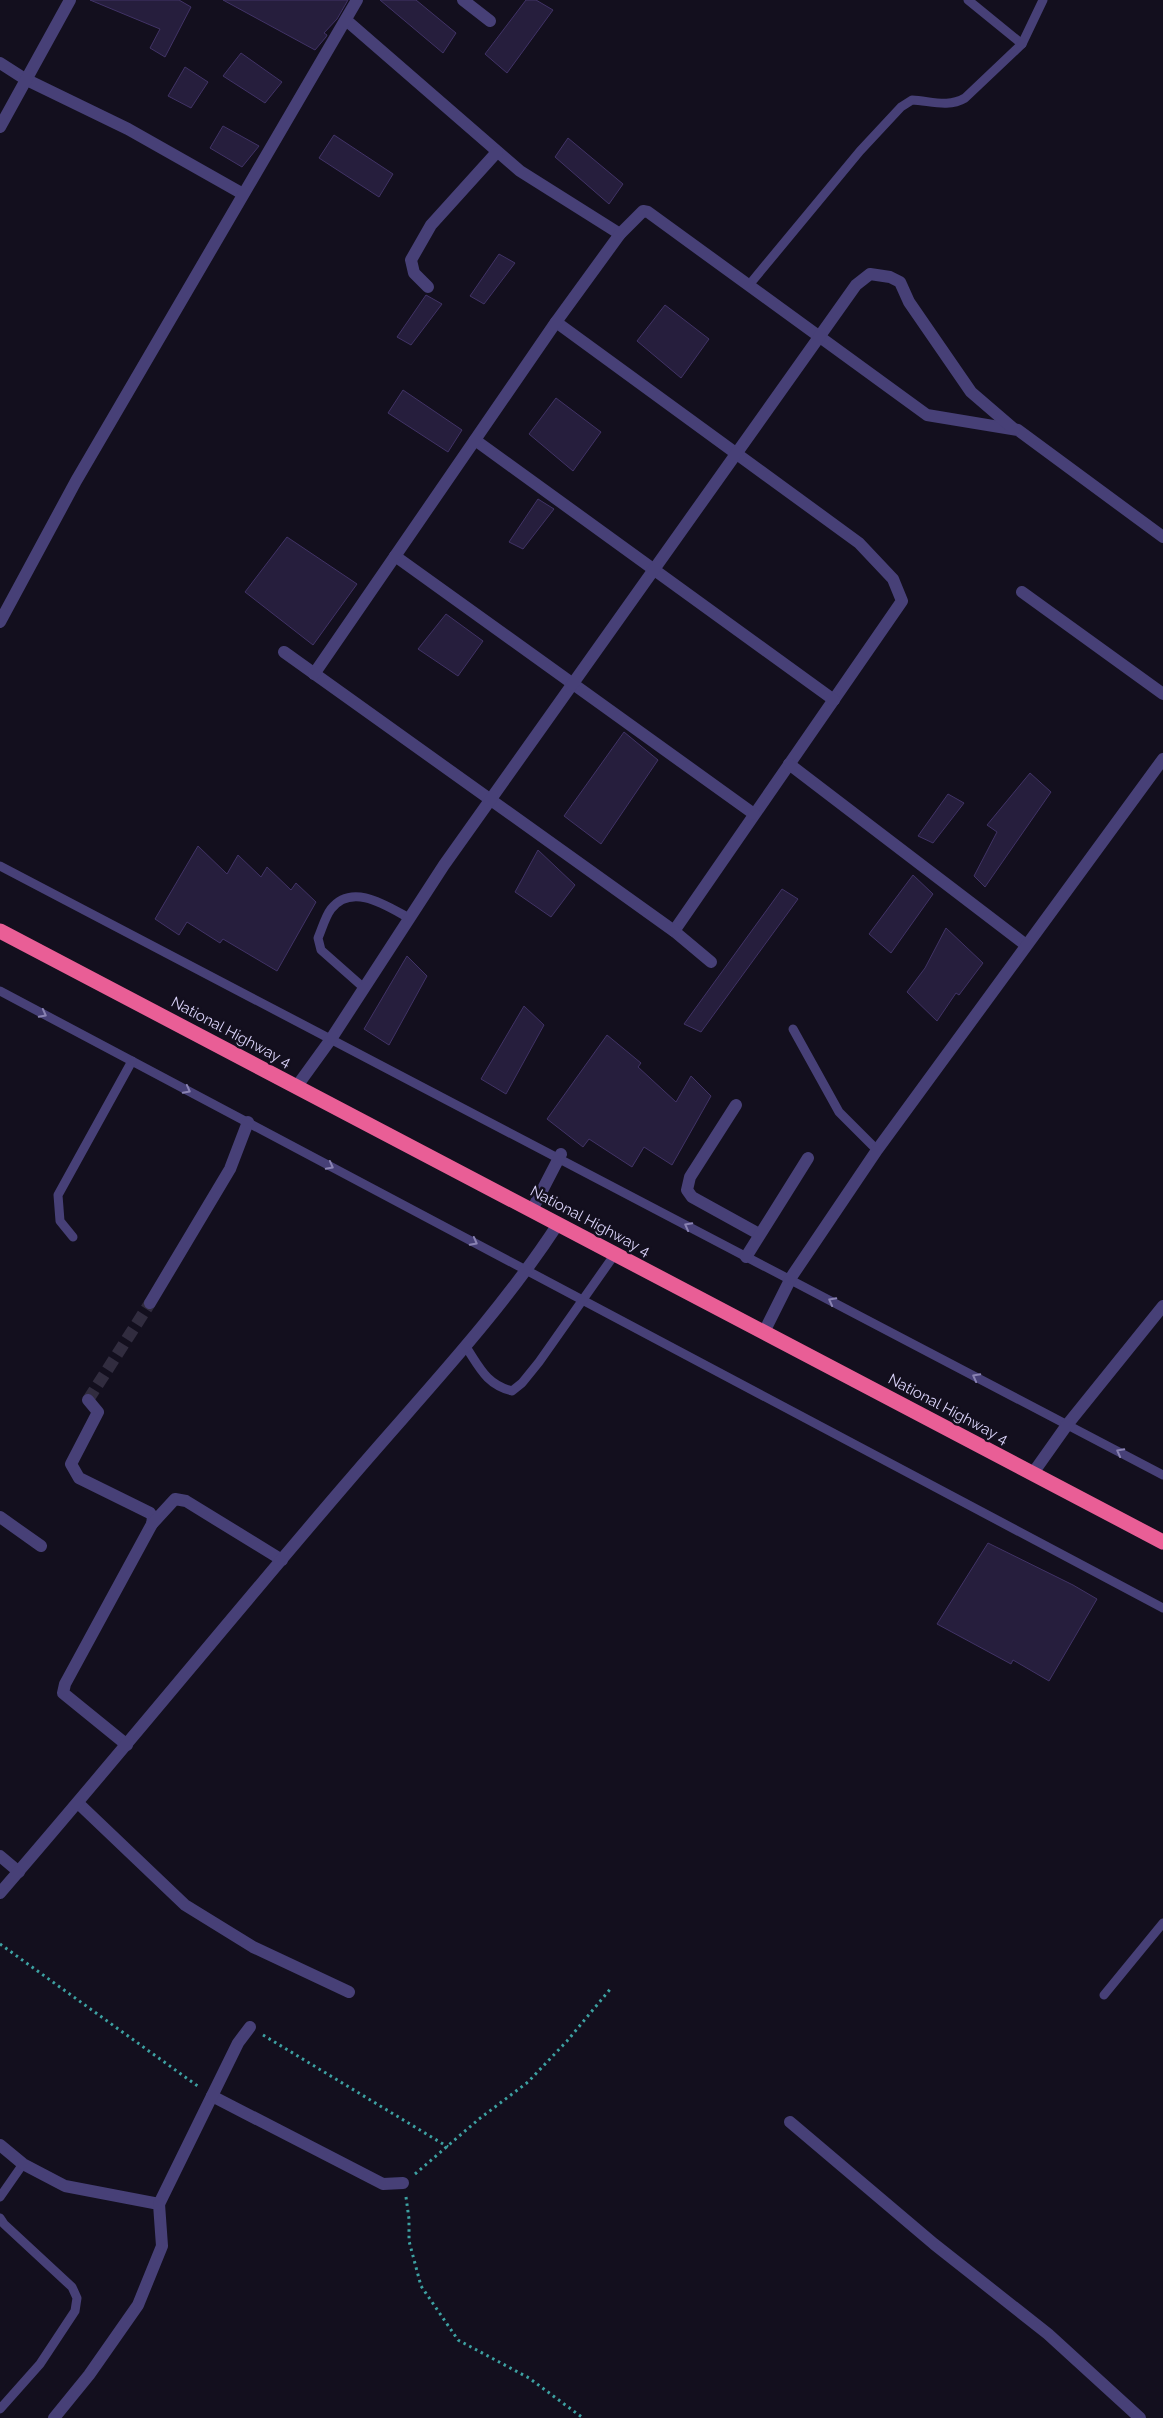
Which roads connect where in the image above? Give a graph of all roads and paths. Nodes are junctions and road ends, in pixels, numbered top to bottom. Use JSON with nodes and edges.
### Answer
{"nodes":[{"id":1,"x":70,"y":0,"type":"edge"},
{"id":2,"x":357,"y":0,"type":"edge"},
{"id":3,"x":463,"y":0,"type":"edge"},
{"id":4,"x":968,"y":0,"type":"edge"},
{"id":5,"x":1044,"y":0,"type":"edge"},
{"id":6,"x":346,"y":20,"type":"junction"},
{"id":7,"x":490,"y":21,"type":"dead end"},
{"id":8,"x":1022,"y":44,"type":"junction"},
{"id":9,"x":0,"y":63,"type":"edge"},
{"id":10,"x":25,"y":80,"type":"junction"},
{"id":11,"x":0,"y":127,"type":"edge"},
{"id":12,"x":497,"y":152,"type":"junction"},
{"id":13,"x":244,"y":194,"type":"junction"},
{"id":14,"x":620,"y":234,"type":"junction"},
{"id":15,"x":749,"y":285,"type":"junction"},
{"id":16,"x":428,"y":287,"type":"dead end"},
{"id":17,"x":556,"y":322,"type":"junction"},
{"id":18,"x":819,"y":337,"type":"junction"},
{"id":19,"x":1014,"y":429,"type":"junction"},
{"id":20,"x":475,"y":440,"type":"junction"},
{"id":21,"x":736,"y":453,"type":"junction"},
{"id":22,"x":1163,"y":537,"type":"edge"},
{"id":23,"x":395,"y":556,"type":"junction"},
{"id":24,"x":653,"y":569,"type":"junction"},
{"id":25,"x":1022,"y":592,"type":"dead end"},
{"id":26,"x":0,"y":622,"type":"edge"},
{"id":27,"x":284,"y":652,"type":"dead end"},
{"id":28,"x":314,"y":674,"type":"junction"},
{"id":29,"x":572,"y":683,"type":"junction"},
{"id":30,"x":1163,"y":694,"type":"edge"},
{"id":31,"x":834,"y":700,"type":"junction"},
{"id":32,"x":1163,"y":759,"type":"edge"},
{"id":33,"x":789,"y":764,"type":"junction"},
{"id":34,"x":490,"y":800,"type":"junction"},
{"id":35,"x":754,"y":814,"type":"junction"},
{"id":36,"x":0,"y":866,"type":"edge"},
{"id":37,"x":409,"y":918,"type":"junction"},
{"id":38,"x":0,"y":930,"type":"edge"},
{"id":39,"x":674,"y":931,"type":"junction"},
{"id":40,"x":1026,"y":944,"type":"junction"},
{"id":41,"x":710,"y":962,"type":"dead end"},
{"id":42,"x":364,"y":988,"type":"junction"},
{"id":43,"x":0,"y":991,"type":"edge"},
{"id":44,"x":793,"y":1029,"type":"dead end"},
{"id":45,"x":331,"y":1039,"type":"junction"},
{"id":46,"x":132,"y":1061,"type":"junction"},
{"id":47,"x":297,"y":1086,"type":"junction"},
{"id":48,"x":736,"y":1105,"type":"dead end"},
{"id":49,"x":248,"y":1122,"type":"junction"},
{"id":50,"x":877,"y":1150,"type":"junction"},
{"id":51,"x":560,"y":1156,"type":"junction"},
{"id":52,"x":808,"y":1158,"type":"dead end"},
{"id":53,"x":532,"y":1210,"type":"junction"},
{"id":54,"x":558,"y":1224,"type":"junction"},
{"id":55,"x":759,"y":1234,"type":"junction"},
{"id":56,"x":74,"y":1236,"type":"dead end"},
{"id":57,"x":615,"y":1254,"type":"junction"},
{"id":58,"x":746,"y":1257,"type":"junction"},
{"id":59,"x":528,"y":1271,"type":"junction"},
{"id":60,"x":790,"y":1280,"type":"junction"},
{"id":61,"x":583,"y":1300,"type":"junction"},
{"id":62,"x":150,"y":1303,"type":"tunnel mouth"},
{"id":63,"x":1163,"y":1306,"type":"edge"},
{"id":64,"x":764,"y":1332,"type":"junction"},
{"id":65,"x":466,"y":1346,"type":"junction"},
{"id":66,"x":88,"y":1400,"type":"dead end"},
{"id":67,"x":1067,"y":1425,"type":"junction"},
{"id":68,"x":1033,"y":1473,"type":"junction"},
{"id":69,"x":1163,"y":1475,"type":"edge"},
{"id":70,"x":0,"y":1516,"type":"edge"},
{"id":71,"x":152,"y":1524,"type":"junction"},
{"id":72,"x":1163,"y":1542,"type":"edge"},
{"id":73,"x":41,"y":1546,"type":"dead end"},
{"id":74,"x":282,"y":1560,"type":"junction"},
{"id":75,"x":1163,"y":1608,"type":"edge"},
{"id":76,"x":127,"y":1745,"type":"junction"},
{"id":77,"x":78,"y":1803,"type":"junction"},
{"id":78,"x":0,"y":1856,"type":"edge"},
{"id":79,"x":19,"y":1872,"type":"junction"},
{"id":80,"x":0,"y":1894,"type":"edge"},
{"id":81,"x":1163,"y":1923,"type":"edge"},
{"id":82,"x":0,"y":1944,"type":"edge"},
{"id":83,"x":612,"y":1986,"type":"dead end"},
{"id":84,"x":349,"y":1992,"type":"dead end"},
{"id":85,"x":1104,"y":1995,"type":"dead end"},
{"id":86,"x":250,"y":2027,"type":"joint"},
{"id":87,"x":212,"y":2096,"type":"junction"},
{"id":88,"x":790,"y":2122,"type":"dead end"},
{"id":89,"x":0,"y":2145,"type":"edge"},
{"id":90,"x":448,"y":2147,"type":"junction"},
{"id":91,"x":23,"y":2164,"type":"junction"},
{"id":92,"x":403,"y":2183,"type":"junction"},
{"id":93,"x":0,"y":2197,"type":"edge"},
{"id":94,"x":159,"y":2204,"type":"junction"},
{"id":95,"x":0,"y":2218,"type":"edge"},
{"id":96,"x":0,"y":2409,"type":"edge"},
{"id":97,"x":54,"y":2418,"type":"edge"},
{"id":98,"x":583,"y":2418,"type":"edge"},
{"id":99,"x":1140,"y":2418,"type":"edge"}],
"edges":[{"from":1,"to":10,"type":"street"},
{"from":2,"to":6,"type":"street"},
{"from":3,"to":7,"type":"street"},
{"from":4,"to":8,"type":"lane"},
{"from":5,"to":8,"type":"lane"},
{"from":6,"to":12,"type":"street"},
{"from":6,"to":13,"type":"street"},
{"from":8,"to":15,"type":"lane"},
{"from":9,"to":10,"type":"street"},
{"from":10,"to":11,"type":"street"},
{"from":10,"to":13,"type":"street"},
{"from":12,"to":14,"type":"street"},
{"from":12,"to":16,"type":"street"},
{"from":13,"to":26,"type":"street"},
{"from":14,"to":15,"type":"street"},
{"from":14,"to":17,"type":"street"},
{"from":15,"to":18,"type":"street"},
{"from":17,"to":20,"type":"street"},
{"from":17,"to":21,"type":"street"},
{"from":18,"to":19,"type":"street"},
{"from":18,"to":19,"type":"street"},
{"from":18,"to":21,"type":"street"},
{"from":19,"to":22,"type":"street"},
{"from":20,"to":23,"type":"street"},
{"from":20,"to":24,"type":"street"},
{"from":21,"to":24,"type":"street"},
{"from":21,"to":31,"type":"street"},
{"from":23,"to":28,"type":"street"},
{"from":23,"to":29,"type":"street"},
{"from":24,"to":29,"type":"street"},
{"from":24,"to":31,"type":"street"},
{"from":25,"to":30,"type":"street"},
{"from":27,"to":28,"type":"street"},
{"from":28,"to":34,"type":"street"},
{"from":29,"to":34,"type":"street"},
{"from":29,"to":35,"type":"street"},
{"from":31,"to":33,"type":"street"},
{"from":32,"to":40,"type":"street"},
{"from":33,"to":35,"type":"street"},
{"from":33,"to":40,"type":"street"},
{"from":34,"to":37,"type":"street"},
{"from":34,"to":39,"type":"street"},
{"from":35,"to":39,"type":"street"},
{"from":36,"to":45,"type":"lane"},
{"from":37,"to":42,"type":"street"},
{"from":37,"to":42,"type":"lane"},
{"from":38,"to":47,"type":"highway","name":"National Highway 4"},
{"from":39,"to":41,"type":"street"},
{"from":40,"to":50,"type":"street"},
{"from":42,"to":45,"type":"street"},
{"from":43,"to":46,"type":"lane","one_way":true},
{"from":44,"to":50,"type":"lane"},
{"from":45,"to":47,"type":"street"},
{"from":45,"to":51,"type":"lane"},
{"from":46,"to":49,"type":"lane","one_way":true},
{"from":46,"to":56,"type":"lane"},
{"from":47,"to":53,"type":"highway","name":"National Highway 4"},
{"from":48,"to":55,"type":"street"},
{"from":49,"to":59,"type":"lane","one_way":true},
{"from":49,"to":62,"type":"street"},
{"from":50,"to":60,"type":"street"},
{"from":51,"to":53,"type":"street"},
{"from":58,"to":51,"type":"lane","one_way":true},
{"from":52,"to":55,"type":"street"},
{"from":53,"to":54,"type":"highway","name":"National Highway 4"},
{"from":54,"to":57,"type":"highway","name":"National Highway 4"},
{"from":54,"to":59,"type":"street"},
{"from":55,"to":58,"type":"street"},
{"from":57,"to":61,"type":"lane"},
{"from":57,"to":64,"type":"highway","name":"National Highway 4"},
{"from":58,"to":60,"type":"lane"},
{"from":59,"to":61,"type":"lane"},
{"from":59,"to":65,"type":"street"},
{"from":60,"to":64,"type":"street"},
{"from":67,"to":60,"type":"lane","one_way":true},
{"from":61,"to":65,"type":"lane"},
{"from":61,"to":75,"type":"lane"},
{"from":63,"to":67,"type":"street"},
{"from":64,"to":68,"type":"highway","name":"National Highway 4"},
{"from":65,"to":74,"type":"street"},
{"from":66,"to":71,"type":"street"},
{"from":67,"to":68,"type":"street"},
{"from":69,"to":67,"type":"lane","one_way":true},
{"from":68,"to":72,"type":"highway","name":"National Highway 4"},
{"from":70,"to":73,"type":"street"},
{"from":71,"to":74,"type":"street"},
{"from":71,"to":76,"type":"street"},
{"from":74,"to":76,"type":"street"},
{"from":76,"to":77,"type":"street"},
{"from":77,"to":79,"type":"street"},
{"from":77,"to":84,"type":"street"},
{"from":78,"to":79,"type":"street"},
{"from":79,"to":80,"type":"street"},
{"from":81,"to":85,"type":"lane"},
{"from":82,"to":87,"type":"path"},
{"from":83,"to":90,"type":"path"},
{"from":86,"to":87,"type":"street"},
{"from":86,"to":90,"type":"path"},
{"from":87,"to":92,"type":"street"},
{"from":87,"to":94,"type":"street"},
{"from":88,"to":99,"type":"street"},
{"from":89,"to":91,"type":"street"},
{"from":90,"to":92,"type":"path"},
{"from":91,"to":93,"type":"lane"},
{"from":91,"to":94,"type":"street"},
{"from":92,"to":98,"type":"path"},
{"from":94,"to":97,"type":"street"},
{"from":95,"to":96,"type":"lane"}]}
